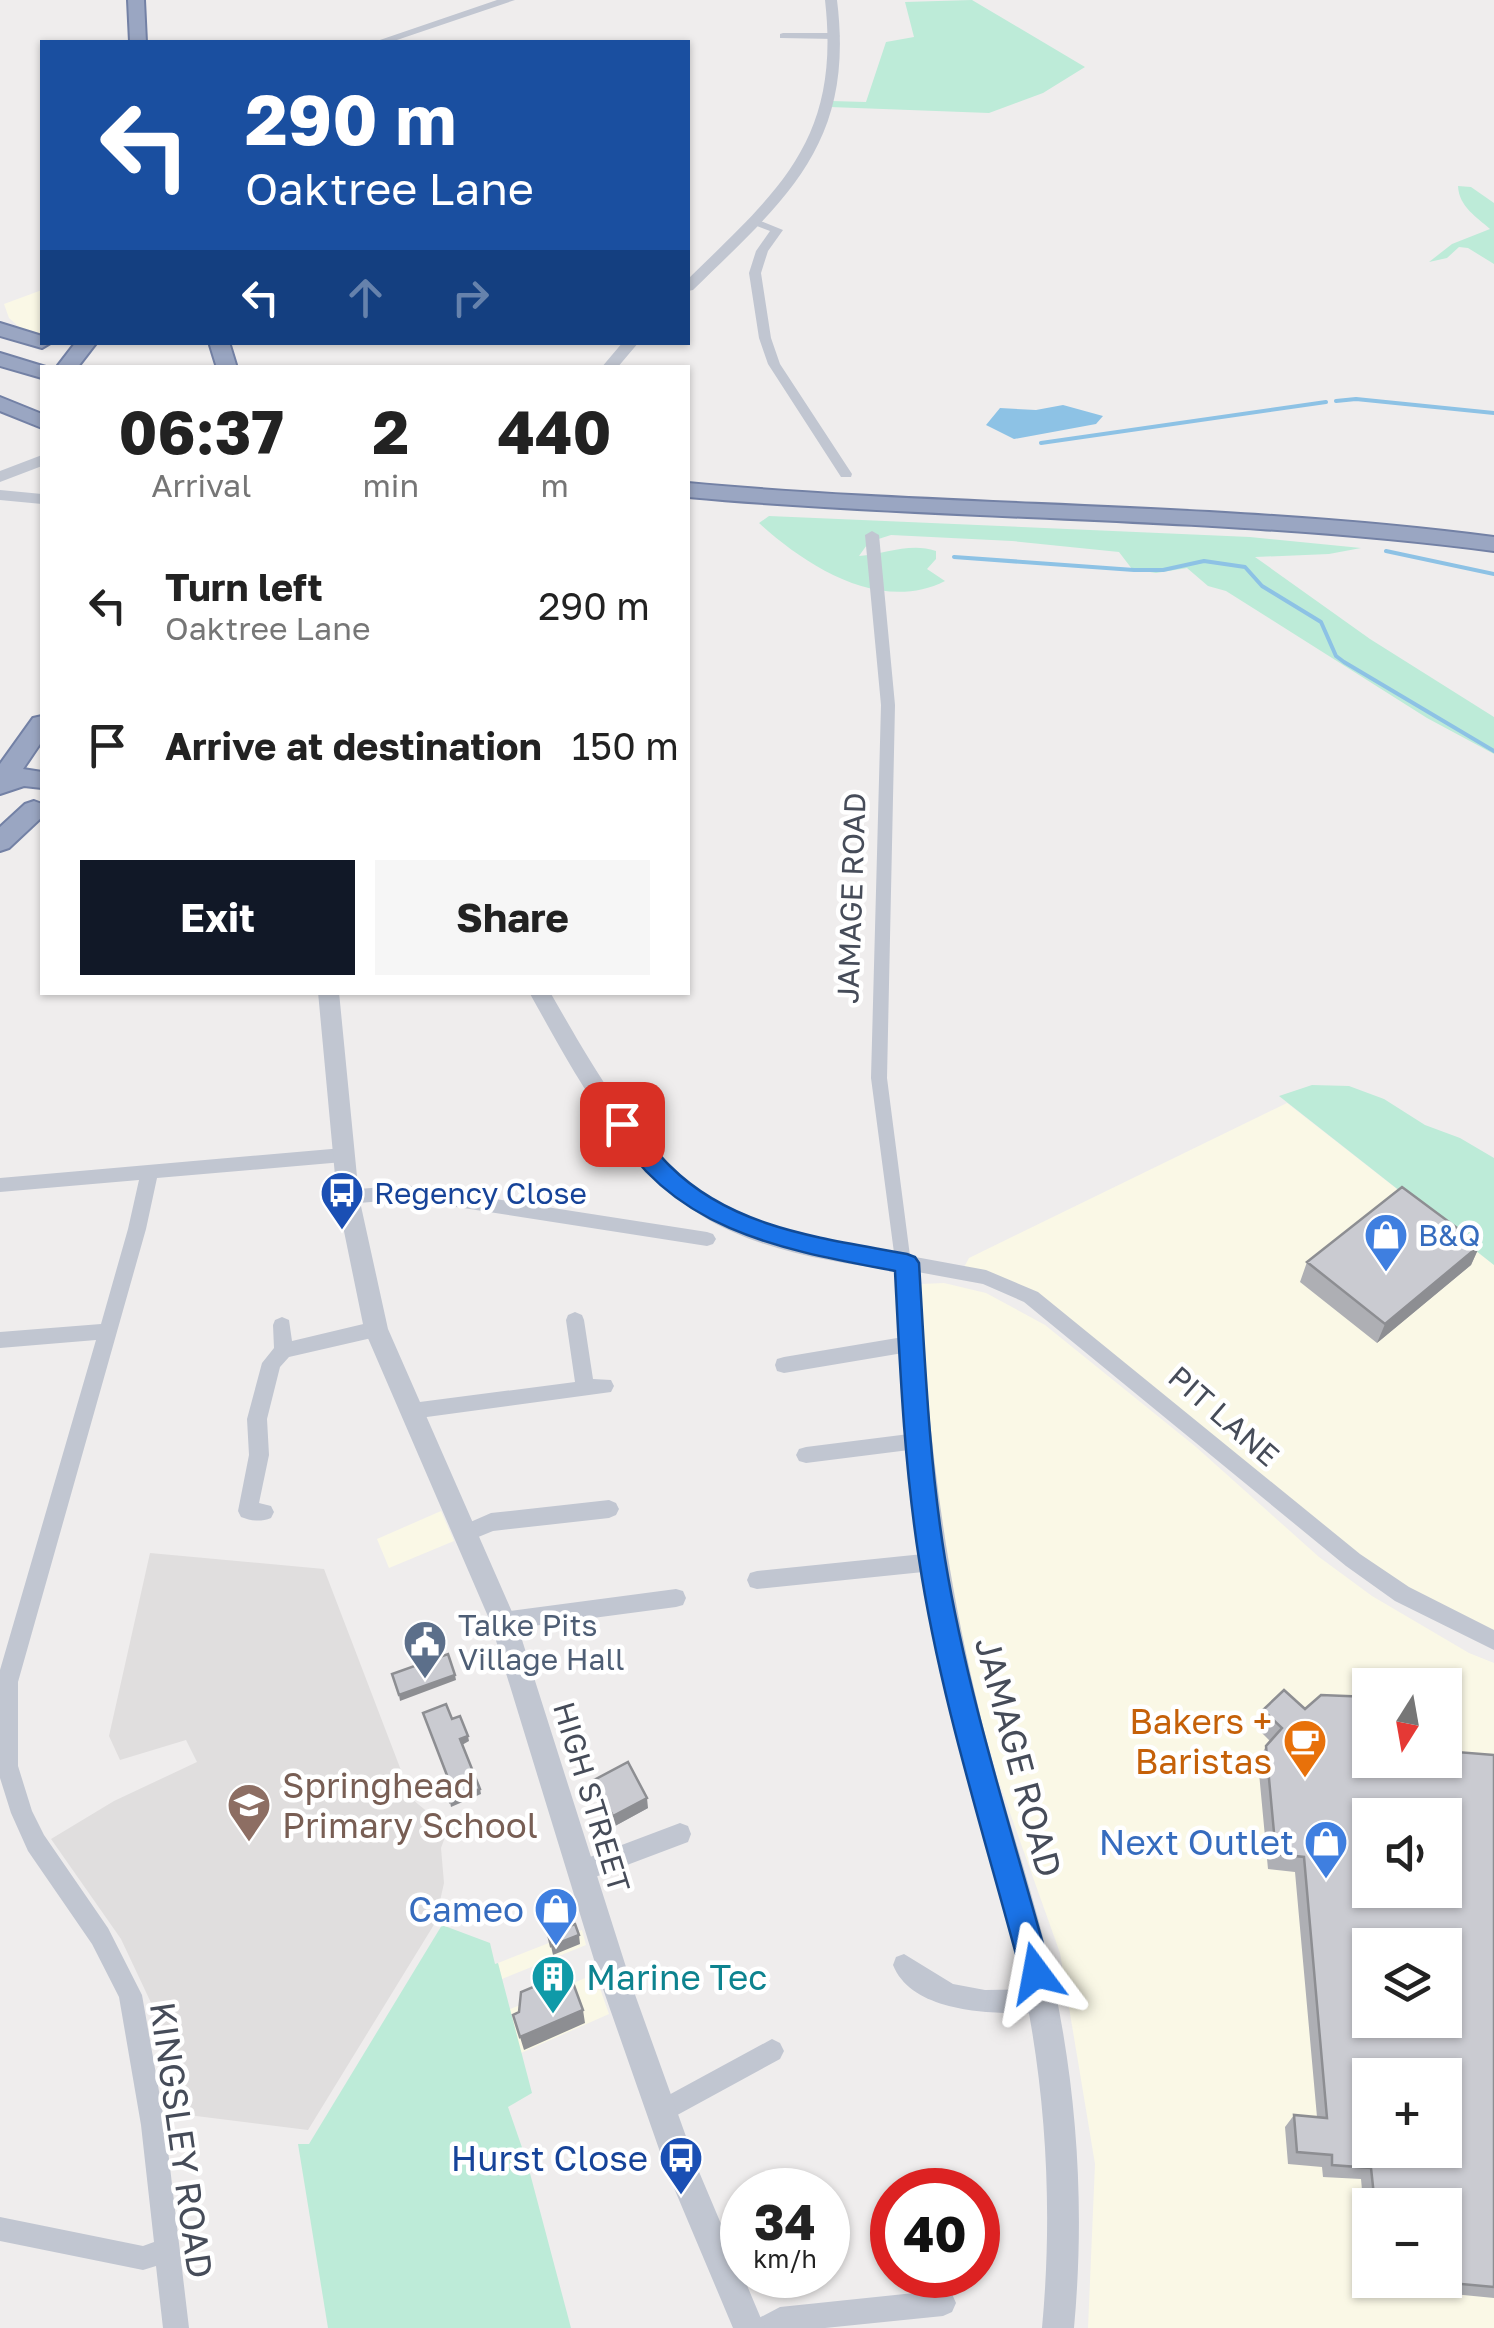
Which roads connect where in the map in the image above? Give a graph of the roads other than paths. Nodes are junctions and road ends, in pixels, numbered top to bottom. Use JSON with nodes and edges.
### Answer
{"nodes":[{"id":1,"x":136,"y":0,"type":"edge"},
{"id":2,"x":147,"y":0,"type":"edge"},
{"id":3,"x":509,"y":0,"type":"edge"},
{"id":4,"x":831,"y":0,"type":"edge"},
{"id":5,"x":783,"y":36,"type":"dead end"},
{"id":6,"x":835,"y":36,"type":"junction"},
{"id":7,"x":138,"y":40,"type":"edge"},
{"id":8,"x":150,"y":40,"type":"edge"},
{"id":9,"x":386,"y":40,"type":"edge"},
{"id":10,"x":753,"y":221,"type":"junction"},
{"id":11,"x":690,"y":285,"type":"edge"},
{"id":12,"x":0,"y":330,"type":"edge"},
{"id":13,"x":40,"y":341,"type":"edge"},
{"id":14,"x":85,"y":345,"type":"edge"},
{"id":15,"x":629,"y":345,"type":"edge"},
{"id":16,"x":0,"y":359,"type":"edge"},
{"id":17,"x":68,"y":365,"type":"edge"},
{"id":18,"x":611,"y":365,"type":"edge"},
{"id":19,"x":40,"y":371,"type":"edge"},
{"id":20,"x":0,"y":372,"type":"edge"},
{"id":21,"x":40,"y":384,"type":"edge"},
{"id":22,"x":0,"y":403,"type":"edge"},
{"id":23,"x":40,"y":421,"type":"edge"},
{"id":24,"x":40,"y":461,"type":"edge"},
{"id":25,"x":846,"y":474,"type":"dead end"},
{"id":26,"x":0,"y":478,"type":"edge"},
{"id":27,"x":690,"y":491,"type":"edge"},
{"id":28,"x":0,"y":494,"type":"edge"},
{"id":29,"x":40,"y":499,"type":"edge"},
{"id":30,"x":690,"y":505,"type":"edge"},
{"id":31,"x":872,"y":535,"type":"dead end"},
{"id":32,"x":1494,"y":544,"type":"edge"},
{"id":33,"x":1494,"y":556,"type":"edge"},
{"id":34,"x":40,"y":728,"type":"edge"},
{"id":35,"x":40,"y":780,"type":"edge"},
{"id":36,"x":0,"y":784,"type":"edge"},
{"id":37,"x":39,"y":808,"type":"edge"},
{"id":38,"x":0,"y":811,"type":"edge"},
{"id":39,"x":0,"y":842,"type":"edge"},
{"id":40,"x":328,"y":995,"type":"edge"},
{"id":41,"x":541,"y":995,"type":"edge"},
{"id":42,"x":343,"y":1154,"type":"junction"},
{"id":43,"x":148,"y":1172,"type":"junction"},
{"id":44,"x":0,"y":1184,"type":"edge"},
{"id":45,"x":348,"y":1197,"type":"junction"},
{"id":46,"x":707,"y":1239,"type":"dead end"},
{"id":47,"x":904,"y":1263,"type":"junction"},
{"id":48,"x":576,"y":1320,"type":"dead end"},
{"id":49,"x":282,"y":1325,"type":"dead end"},
{"id":50,"x":376,"y":1328,"type":"junction"},
{"id":51,"x":106,"y":1331,"type":"junction"},
{"id":52,"x":0,"y":1340,"type":"edge"},
{"id":53,"x":909,"y":1344,"type":"junction"},
{"id":54,"x":283,"y":1352,"type":"junction"},
{"id":55,"x":784,"y":1365,"type":"dead end"},
{"id":56,"x":412,"y":1412,"type":"junction"},
{"id":57,"x":917,"y":1441,"type":"junction"},
{"id":58,"x":806,"y":1455,"type":"dead end"},
{"id":59,"x":609,"y":1508,"type":"dead end"},
{"id":60,"x":264,"y":1512,"type":"dead end"},
{"id":61,"x":466,"y":1533,"type":"junction"},
{"id":62,"x":932,"y":1562,"type":"junction"},
{"id":63,"x":758,"y":1580,"type":"dead end"},
{"id":64,"x":676,"y":1598,"type":"dead end"},
{"id":65,"x":503,"y":1621,"type":"junction"},
{"id":66,"x":1494,"y":1640,"type":"edge"},
{"id":67,"x":4,"y":1768,"type":"edge"},
{"id":68,"x":680,"y":1834,"type":"dead end"},
{"id":69,"x":582,"y":1871,"type":"junction"},
{"id":70,"x":904,"y":1965,"type":"dead end"},
{"id":71,"x":1042,"y":2001,"type":"junction"},
{"id":72,"x":772,"y":2051,"type":"dead end"},
{"id":73,"x":662,"y":2111,"type":"junction"},
{"id":74,"x":0,"y":2230,"type":"edge"},
{"id":75,"x":168,"y":2250,"type":"junction"},
{"id":76,"x":943,"y":2303,"type":"dead end"},
{"id":77,"x":176,"y":2328,"type":"edge"},
{"id":78,"x":749,"y":2328,"type":"edge"},
{"id":79,"x":766,"y":2328,"type":"edge"},
{"id":80,"x":1058,"y":2328,"type":"edge"}],
"edges":[{"from":1,"to":7,"type":"highway"},
{"from":2,"to":8,"type":"highway"},
{"from":3,"to":9,"type":"street"},
{"from":4,"to":6,"type":"street"},
{"from":5,"to":6,"type":"street"},
{"from":6,"to":10,"type":"street"},
{"from":10,"to":11,"type":"street"},
{"from":10,"to":25,"type":"street"},
{"from":12,"to":13,"type":"highway"},
{"from":14,"to":17,"type":"highway"},
{"from":15,"to":18,"type":"street"},
{"from":16,"to":19,"type":"highway"},
{"from":20,"to":21,"type":"highway"},
{"from":22,"to":23,"type":"highway"},
{"from":24,"to":26,"type":"street"},
{"from":27,"to":32,"type":"highway"},
{"from":28,"to":29,"type":"street"},
{"from":30,"to":33,"type":"highway"},
{"from":31,"to":47,"type":"street","name":"JAMAGE ROAD"},
{"from":34,"to":36,"type":"highway"},
{"from":35,"to":36,"type":"highway"},
{"from":37,"to":38,"type":"highway"},
{"from":37,"to":39,"type":"highway"},
{"from":40,"to":42,"type":"street","name":"HIGH STREET"},
{"from":41,"to":47,"type":"street"},
{"from":42,"to":43,"type":"street"},
{"from":42,"to":45,"type":"street","name":"HIGH STREET"},
{"from":43,"to":44,"type":"street"},
{"from":43,"to":51,"type":"street","name":"KINGSLEY ROAD"},
{"from":45,"to":46,"type":"street"},
{"from":45,"to":50,"type":"street","name":"HIGH STREET"},
{"from":47,"to":53,"type":"street","name":"JAMAGE ROAD"},
{"from":47,"to":66,"type":"street","name":"PIT LANE"},
{"from":48,"to":56,"type":"street"},
{"from":49,"to":54,"type":"street"},
{"from":50,"to":54,"type":"street"},
{"from":50,"to":56,"type":"street","name":"HIGH STREET"},
{"from":51,"to":52,"type":"street"},
{"from":51,"to":67,"type":"street","name":"KINGSLEY ROAD"},
{"from":53,"to":55,"type":"street"},
{"from":53,"to":57,"type":"street","name":"JAMAGE ROAD"},
{"from":54,"to":60,"type":"street"},
{"from":56,"to":61,"type":"street","name":"HIGH STREET"},
{"from":57,"to":58,"type":"street"},
{"from":57,"to":62,"type":"street","name":"JAMAGE ROAD"},
{"from":59,"to":61,"type":"street"},
{"from":61,"to":65,"type":"street","name":"HIGH STREET"},
{"from":62,"to":63,"type":"street"},
{"from":62,"to":71,"type":"street","name":"JAMAGE ROAD"},
{"from":64,"to":65,"type":"street"},
{"from":65,"to":69,"type":"street","name":"HIGH STREET"},
{"from":67,"to":75,"type":"street","name":"KINGSLEY ROAD"},
{"from":68,"to":69,"type":"street"},
{"from":69,"to":73,"type":"street","name":"HIGH STREET"},
{"from":70,"to":71,"type":"street"},
{"from":71,"to":80,"type":"street","name":"JAMAGE ROAD"},
{"from":72,"to":73,"type":"street"},
{"from":73,"to":78,"type":"street","name":"HIGH STREET"},
{"from":74,"to":75,"type":"street"},
{"from":75,"to":77,"type":"street","name":"KINGSLEY ROAD"},
{"from":76,"to":79,"type":"street"}]}
